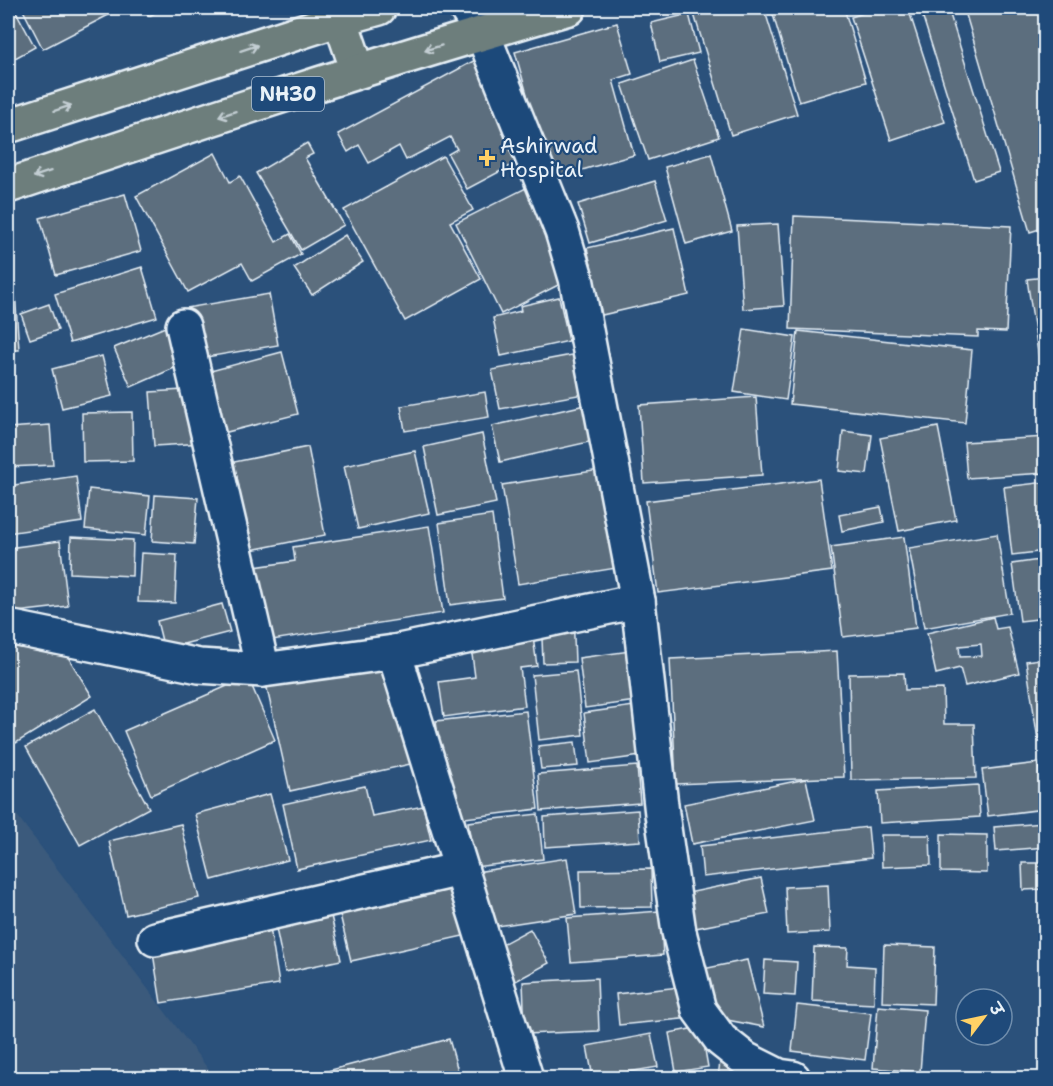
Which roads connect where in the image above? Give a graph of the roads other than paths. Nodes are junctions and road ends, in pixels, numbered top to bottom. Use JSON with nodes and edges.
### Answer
{"nodes":[{"id":1,"x":379,"y":8,"type":"edge"},
{"id":2,"x":569,"y":8,"type":"edge"},
{"id":3,"x":340,"y":19,"type":"junction"},
{"id":4,"x":474,"y":20,"type":"edge"},
{"id":5,"x":358,"y":71,"type":"junction"},
{"id":6,"x":8,"y":126,"type":"edge"},
{"id":7,"x":8,"y":186,"type":"edge"},
{"id":8,"x":183,"y":326,"type":"dead end"},
{"id":9,"x":638,"y":601,"type":"junction"},
{"id":10,"x":8,"y":627,"type":"edge"},
{"id":11,"x":393,"y":652,"type":"junction"},
{"id":12,"x":263,"y":670,"type":"junction"},
{"id":13,"x":461,"y":869,"type":"junction"},
{"id":14,"x":155,"y":939,"type":"dead end"},
{"id":15,"x":526,"y":1078,"type":"edge"},
{"id":16,"x":793,"y":1078,"type":"edge"}],
"edges":[{"from":1,"to":3,"type":"highway","number":"NH30"},
{"from":2,"to":4,"type":"highway","number":"NH30"},
{"from":3,"to":5,"type":"highway"},
{"from":6,"to":3,"type":"highway","number":"NH30","one_way":true},
{"from":4,"to":5,"type":"highway","number":"NH30","one_way":true},
{"from":4,"to":9,"type":"street"},
{"from":5,"to":7,"type":"highway","number":"NH30","one_way":true},
{"from":8,"to":12,"type":"street"},
{"from":9,"to":11,"type":"street"},
{"from":9,"to":16,"type":"street"},
{"from":10,"to":12,"type":"street"},
{"from":11,"to":12,"type":"street"},
{"from":11,"to":13,"type":"street"},
{"from":13,"to":14,"type":"street"},
{"from":13,"to":15,"type":"street"}]}
